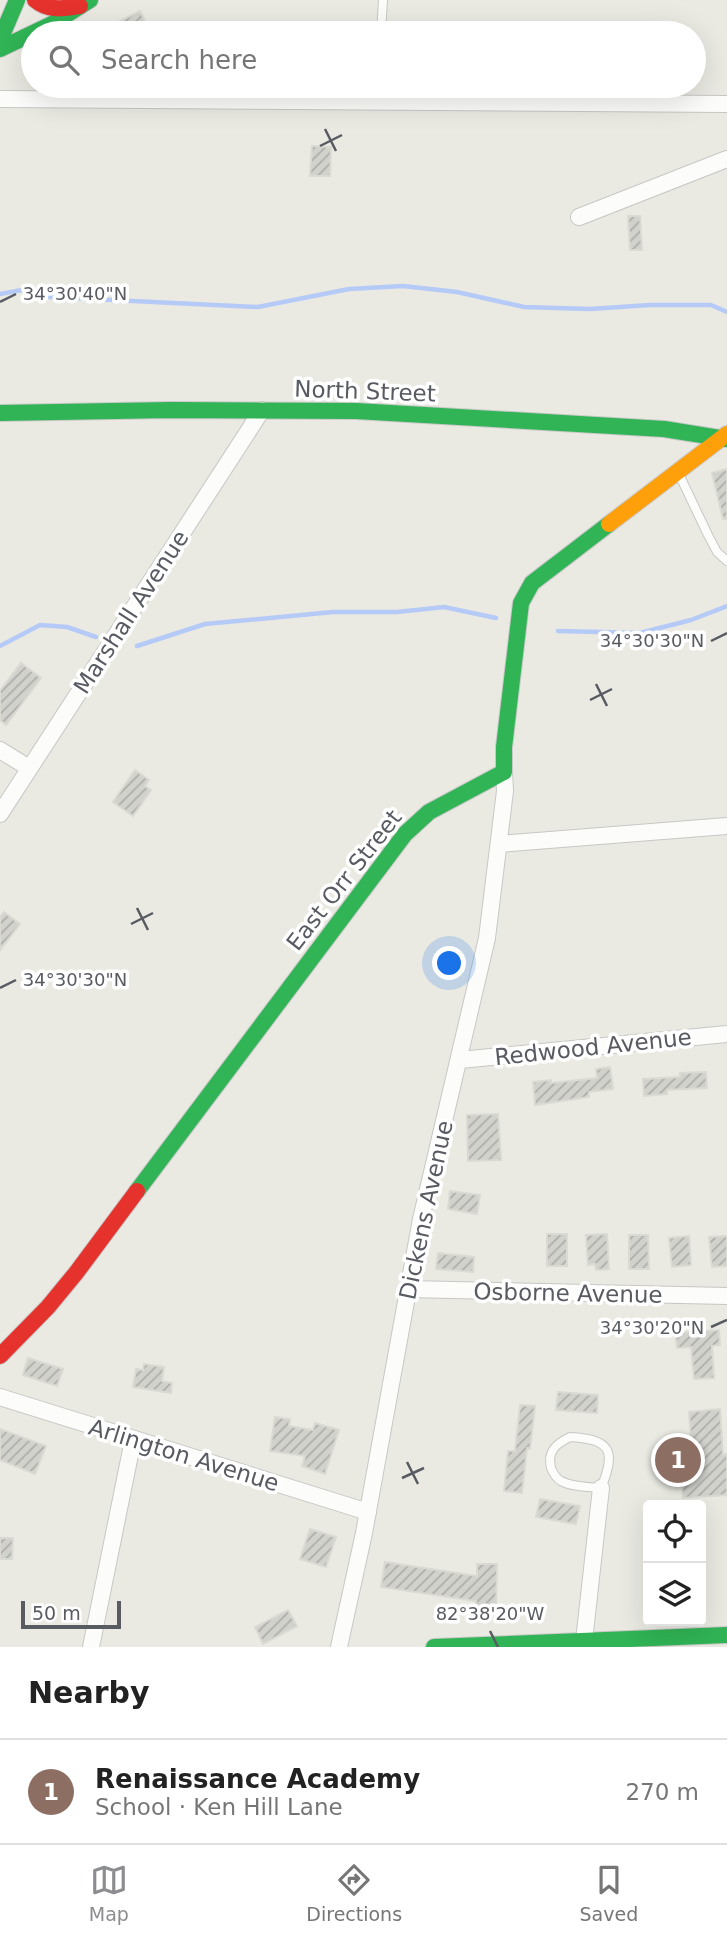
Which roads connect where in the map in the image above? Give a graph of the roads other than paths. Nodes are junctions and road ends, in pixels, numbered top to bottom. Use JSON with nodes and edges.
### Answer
{"nodes":[{"id":1,"x":16,"y":0,"type":"edge"},
{"id":2,"x":36,"y":0,"type":"edge"},
{"id":3,"x":383,"y":0,"type":"edge"},
{"id":4,"x":85,"y":3,"type":"edge"},
{"id":5,"x":57,"y":21,"type":"edge"},
{"id":6,"x":382,"y":21,"type":"edge"},
{"id":7,"x":21,"y":39,"type":"edge"},
{"id":8,"x":0,"y":40,"type":"edge"},
{"id":9,"x":0,"y":49,"type":"edge"},
{"id":10,"x":377,"y":98,"type":"edge"},
{"id":11,"x":0,"y":99,"type":"edge"},
{"id":12,"x":377,"y":103,"type":"junction"},
{"id":13,"x":727,"y":104,"type":"edge"},
{"id":14,"x":727,"y":159,"type":"edge"},
{"id":15,"x":579,"y":217,"type":"dead end"},
{"id":16,"x":262,"y":410,"type":"junction"},
{"id":17,"x":0,"y":413,"type":"edge"},
{"id":18,"x":725,"y":437,"type":"edge"},
{"id":19,"x":678,"y":472,"type":"junction"},
{"id":20,"x":727,"y":561,"type":"edge"},
{"id":21,"x":0,"y":750,"type":"edge"},
{"id":22,"x":29,"y":768,"type":"junction"},
{"id":23,"x":503,"y":772,"type":"junction"},
{"id":24,"x":0,"y":814,"type":"edge"},
{"id":25,"x":727,"y":826,"type":"edge"},
{"id":26,"x":499,"y":844,"type":"junction"},
{"id":27,"x":727,"y":1034,"type":"edge"},
{"id":28,"x":460,"y":1060,"type":"junction"},
{"id":29,"x":408,"y":1289,"type":"junction"},
{"id":30,"x":727,"y":1296,"type":"edge"},
{"id":31,"x":0,"y":1356,"type":"edge"},
{"id":32,"x":0,"y":1398,"type":"edge"},
{"id":33,"x":133,"y":1440,"type":"junction"},
{"id":34,"x":601,"y":1488,"type":"junction"},
{"id":35,"x":368,"y":1512,"type":"junction"},
{"id":36,"x":727,"y":1634,"type":"edge"},
{"id":37,"x":584,"y":1641,"type":"junction"},
{"id":38,"x":91,"y":1647,"type":"edge"},
{"id":39,"x":339,"y":1647,"type":"edge"},
{"id":40,"x":434,"y":1647,"type":"edge"}],
"edges":[{"from":1,"to":8,"type":"street"},
{"from":2,"to":4,"type":"street"},
{"from":3,"to":6,"type":"lane"},
{"from":4,"to":5,"type":"street"},
{"from":7,"to":9,"type":"street"},
{"from":10,"to":12,"type":"lane"},
{"from":11,"to":12,"type":"street"},
{"from":12,"to":13,"type":"street"},
{"from":14,"to":15,"type":"street"},
{"from":16,"to":17,"type":"street","name":"North Street"},
{"from":16,"to":18,"type":"street","name":"North Street"},
{"from":16,"to":22,"type":"street","name":"Marshall Avenue"},
{"from":18,"to":19,"type":"street"},
{"from":19,"to":20,"type":"lane"},
{"from":19,"to":23,"type":"street"},
{"from":21,"to":22,"type":"street"},
{"from":22,"to":24,"type":"street","name":"Marshall Avenue"},
{"from":23,"to":26,"type":"street","name":"Dickens Avenue"},
{"from":23,"to":31,"type":"street","name":"East Orr Street"},
{"from":25,"to":26,"type":"street"},
{"from":26,"to":28,"type":"street","name":"Dickens Avenue"},
{"from":27,"to":28,"type":"street","name":"Redwood Avenue"},
{"from":28,"to":29,"type":"street","name":"Dickens Avenue"},
{"from":29,"to":30,"type":"street","name":"Osborne Avenue"},
{"from":29,"to":35,"type":"street","name":"Dickens Avenue"},
{"from":32,"to":33,"type":"street","name":"Arlington Avenue"},
{"from":33,"to":35,"type":"street","name":"Arlington Avenue"},
{"from":33,"to":38,"type":"street"},
{"from":34,"to":34,"type":"lane"},
{"from":34,"to":37,"type":"street"},
{"from":35,"to":39,"type":"street","name":"Dickens Avenue"},
{"from":36,"to":37,"type":"street"},
{"from":37,"to":40,"type":"street"}]}
